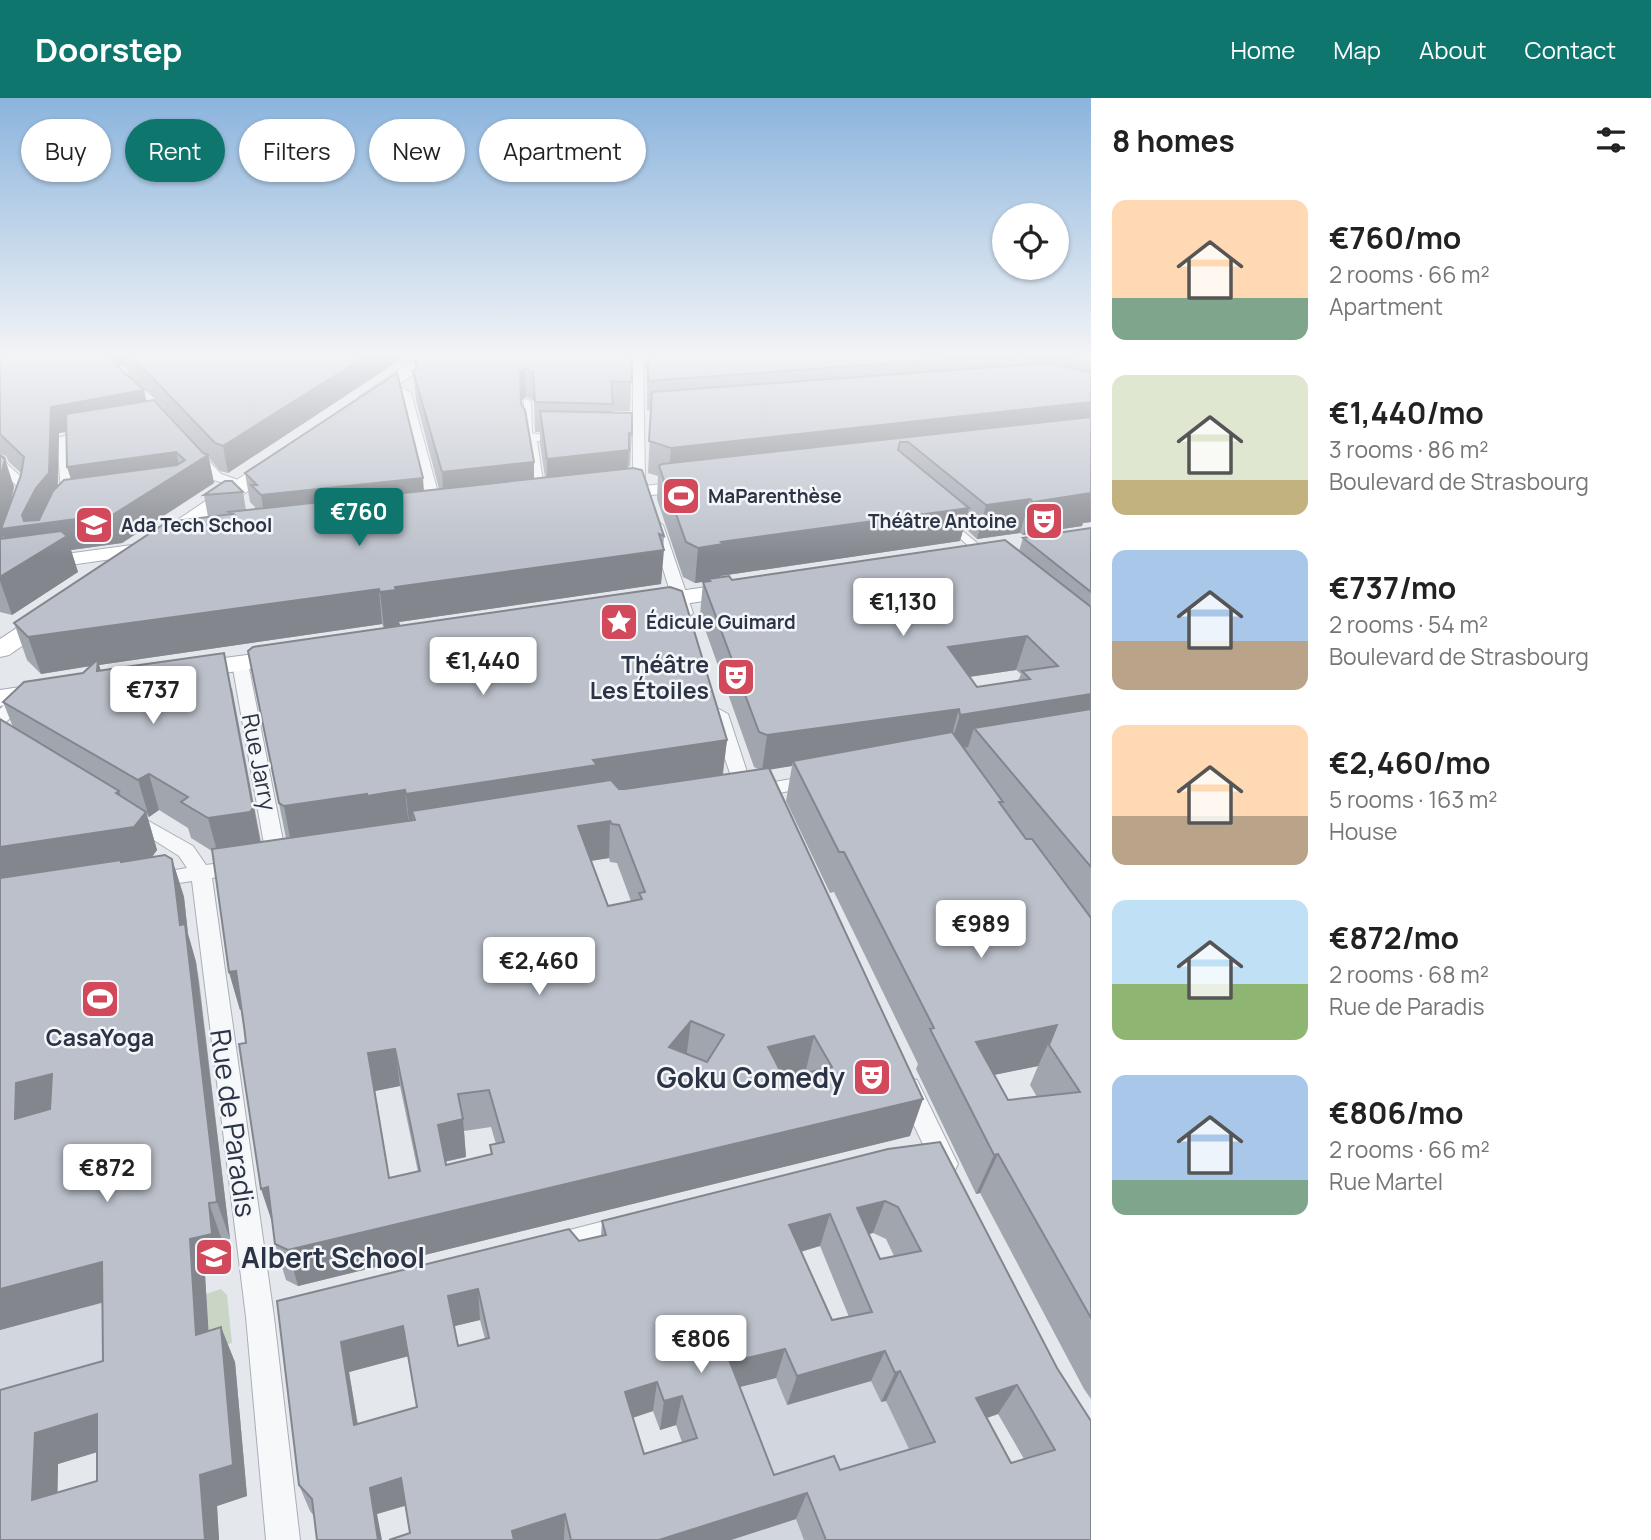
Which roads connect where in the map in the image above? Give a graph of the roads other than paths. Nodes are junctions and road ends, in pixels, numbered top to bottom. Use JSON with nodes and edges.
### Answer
{"nodes":[{"id":1,"x":414,"y":423,"type":"edge"},
{"id":2,"x":528,"y":423,"type":"edge"},
{"id":3,"x":641,"y":423,"type":"edge"},
{"id":4,"x":111,"y":429,"type":"edge"},
{"id":5,"x":532,"y":438,"type":"junction"},
{"id":6,"x":565,"y":439,"type":"edge"},
{"id":7,"x":188,"y":446,"type":"edge"},
{"id":8,"x":299,"y":446,"type":"edge"},
{"id":9,"x":0,"y":460,"type":"edge"},
{"id":10,"x":710,"y":483,"type":"edge"},
{"id":11,"x":244,"y":484,"type":"junction"},
{"id":12,"x":643,"y":492,"type":"junction"},
{"id":13,"x":597,"y":497,"type":"edge"},
{"id":14,"x":540,"y":503,"type":"edge"},
{"id":15,"x":69,"y":505,"type":"edge"},
{"id":16,"x":460,"y":513,"type":"edge"},
{"id":17,"x":936,"y":513,"type":"edge"},
{"id":18,"x":17,"y":516,"type":"edge"},
{"id":19,"x":431,"y":516,"type":"joint"},
{"id":20,"x":198,"y":542,"type":"edge"},
{"id":21,"x":5,"y":549,"type":"edge"},
{"id":22,"x":150,"y":549,"type":"junction"},
{"id":23,"x":994,"y":555,"type":"joint"},
{"id":24,"x":953,"y":558,"type":"edge"},
{"id":25,"x":0,"y":563,"type":"edge"},
{"id":26,"x":0,"y":569,"type":"edge"},
{"id":27,"x":111,"y":575,"type":"edge"},
{"id":28,"x":767,"y":585,"type":"edge"},
{"id":29,"x":680,"y":598,"type":"junction"},
{"id":30,"x":73,"y":601,"type":"edge"},
{"id":31,"x":626,"y":606,"type":"edge"},
{"id":32,"x":691,"y":632,"type":"edge"},
{"id":33,"x":0,"y":650,"type":"edge"},
{"id":34,"x":309,"y":653,"type":"edge"},
{"id":35,"x":240,"y":663,"type":"junction"},
{"id":36,"x":162,"y":675,"type":"edge"},
{"id":37,"x":66,"y":689,"type":"edge"},
{"id":38,"x":13,"y":696,"type":"edge"},
{"id":39,"x":713,"y":696,"type":"edge"},
{"id":40,"x":0,"y":718,"type":"edge"},
{"id":41,"x":833,"y":778,"type":"edge"},
{"id":42,"x":768,"y":789,"type":"junction"},
{"id":43,"x":116,"y":808,"type":"edge"},
{"id":44,"x":778,"y":812,"type":"edge"},
{"id":45,"x":303,"y":857,"type":"edge"},
{"id":46,"x":277,"y":861,"type":"junction"},
{"id":47,"x":201,"y":873,"type":"junction"},
{"id":48,"x":128,"y":884,"type":"edge"},
{"id":49,"x":900,"y":1069,"type":"edge"},
{"id":50,"x":956,"y":1188,"type":"edge"},
{"id":51,"x":638,"y":1222,"type":"edge"},
{"id":52,"x":544,"y":1245,"type":"edge"},
{"id":53,"x":283,"y":1540,"type":"edge"}],
"edges":[{"from":1,"to":19,"type":"street"},
{"from":2,"to":5,"type":"street"},
{"from":3,"to":12,"type":"street"},
{"from":4,"to":15,"type":"street"},
{"from":5,"to":6,"type":"street"},
{"from":5,"to":14,"type":"street"},
{"from":7,"to":11,"type":"street"},
{"from":8,"to":11,"type":"main road"},
{"from":9,"to":18,"type":"street"},
{"from":10,"to":12,"type":"main road"},
{"from":11,"to":22,"type":"main road"},
{"from":12,"to":13,"type":"main road"},
{"from":12,"to":29,"type":"street"},
{"from":16,"to":19,"type":"main road"},
{"from":17,"to":23,"type":"street"},
{"from":20,"to":22,"type":"main road"},
{"from":21,"to":25,"type":"street"},
{"from":22,"to":26,"type":"main road"},
{"from":22,"to":27,"type":"main road"},
{"from":23,"to":24,"type":"main road"},
{"from":28,"to":29,"type":"main road"},
{"from":29,"to":31,"type":"main road"},
{"from":29,"to":32,"type":"street"},
{"from":30,"to":33,"type":"main road"},
{"from":34,"to":35,"type":"main road"},
{"from":35,"to":36,"type":"main road"},
{"from":35,"to":46,"type":"street","name":"Rue Jarry"},
{"from":37,"to":38,"type":"main road"},
{"from":38,"to":40,"type":"street"},
{"from":39,"to":42,"type":"street"},
{"from":41,"to":42,"type":"street"},
{"from":42,"to":44,"type":"street"},
{"from":43,"to":47,"type":"street"},
{"from":45,"to":46,"type":"street"},
{"from":46,"to":47,"type":"street"},
{"from":47,"to":48,"type":"street"},
{"from":47,"to":53,"type":"street","name":"Rue de Paradis"},
{"from":49,"to":50,"type":"street"},
{"from":51,"to":52,"type":"street"}]}
